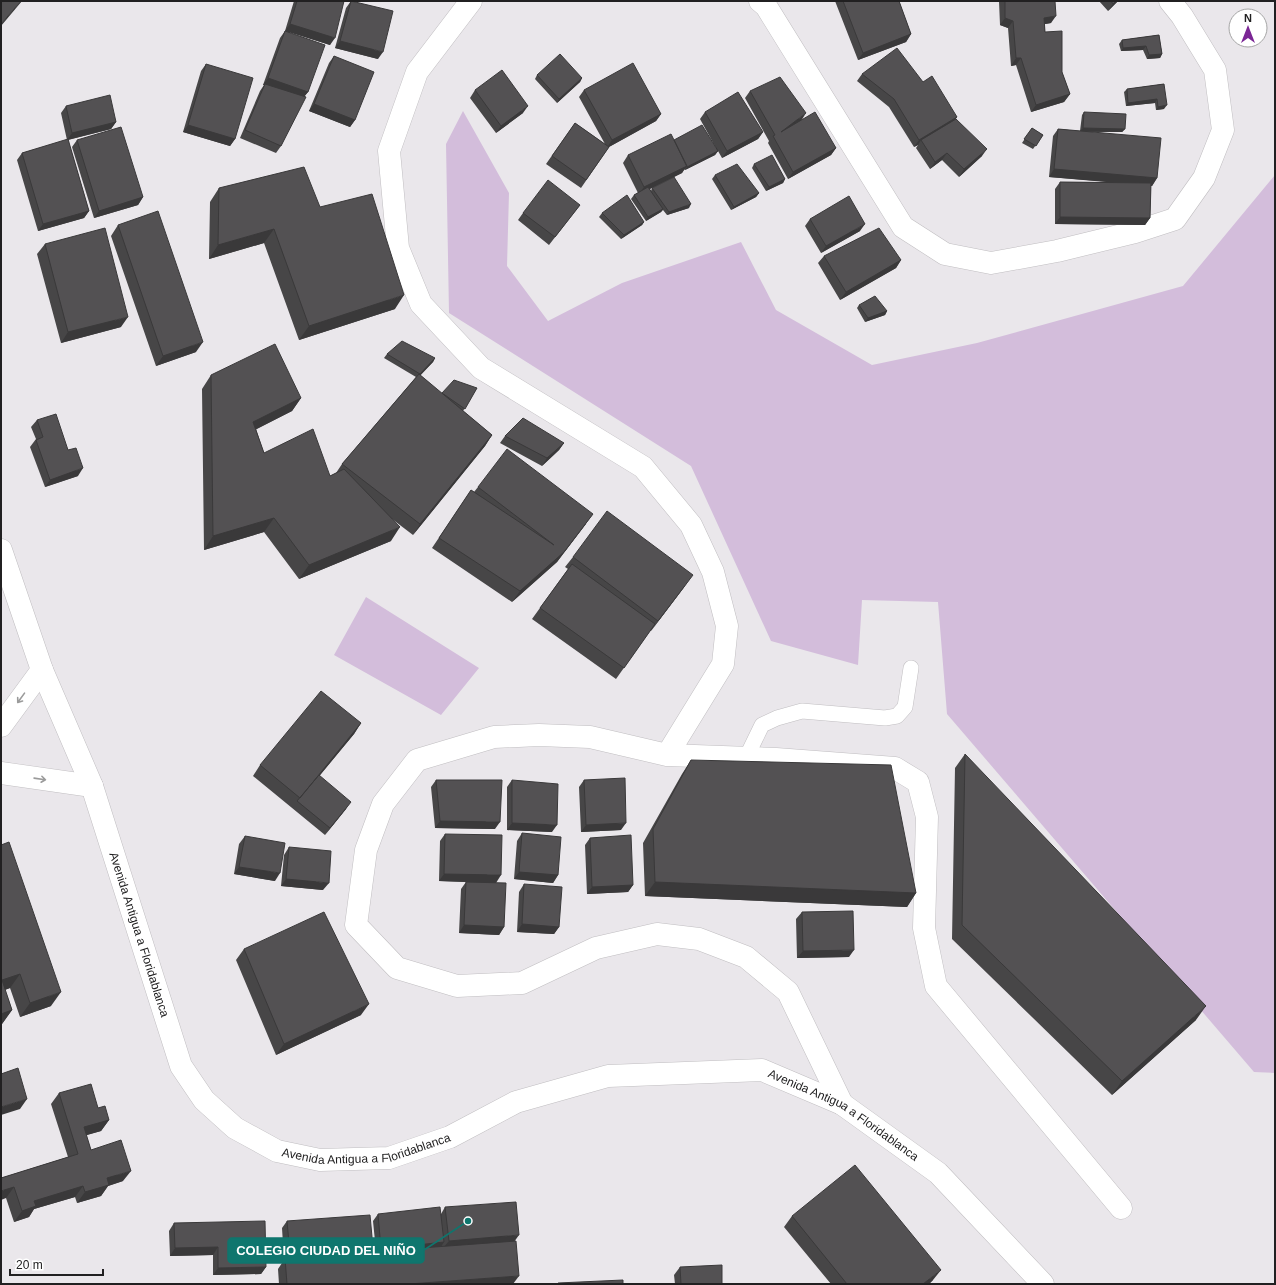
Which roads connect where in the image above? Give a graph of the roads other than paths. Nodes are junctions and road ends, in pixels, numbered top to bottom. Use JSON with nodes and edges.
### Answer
{"nodes":[{"id":1,"x":471,"y":1,"type":"edge"},
{"id":2,"x":760,"y":1,"type":"edge"},
{"id":3,"x":1170,"y":1,"type":"edge"},
{"id":4,"x":1,"y":550,"type":"edge"},
{"id":5,"x":911,"y":668,"type":"dead end"},
{"id":6,"x":42,"y":670,"type":"junction"},
{"id":7,"x":1,"y":726,"type":"edge"},
{"id":8,"x":667,"y":755,"type":"junction"},
{"id":9,"x":746,"y":758,"type":"junction"},
{"id":10,"x":1,"y":773,"type":"edge"},
{"id":11,"x":92,"y":786,"type":"junction"},
{"id":12,"x":842,"y":1104,"type":"junction"},
{"id":13,"x":1121,"y":1208,"type":"dead end"},
{"id":14,"x":1043,"y":1284,"type":"edge"}],
"edges":[{"from":1,"to":8,"type":"street"},
{"from":2,"to":3,"type":"street"},
{"from":4,"to":6,"type":"street","name":"Avenida Antigua a Floridablanca"},
{"from":5,"to":9,"type":"lane"},
{"from":6,"to":7,"type":"street","one_way":true},
{"from":6,"to":11,"type":"street","name":"Avenida Antigua a Floridablanca"},
{"from":8,"to":9,"type":"street"},
{"from":8,"to":12,"type":"street"},
{"from":9,"to":13,"type":"street"},
{"from":10,"to":11,"type":"street","one_way":true},
{"from":11,"to":12,"type":"street","name":"Avenida Antigua a Floridablanca"},
{"from":12,"to":14,"type":"street","name":"Avenida Antigua a Floridablanca"}]}
